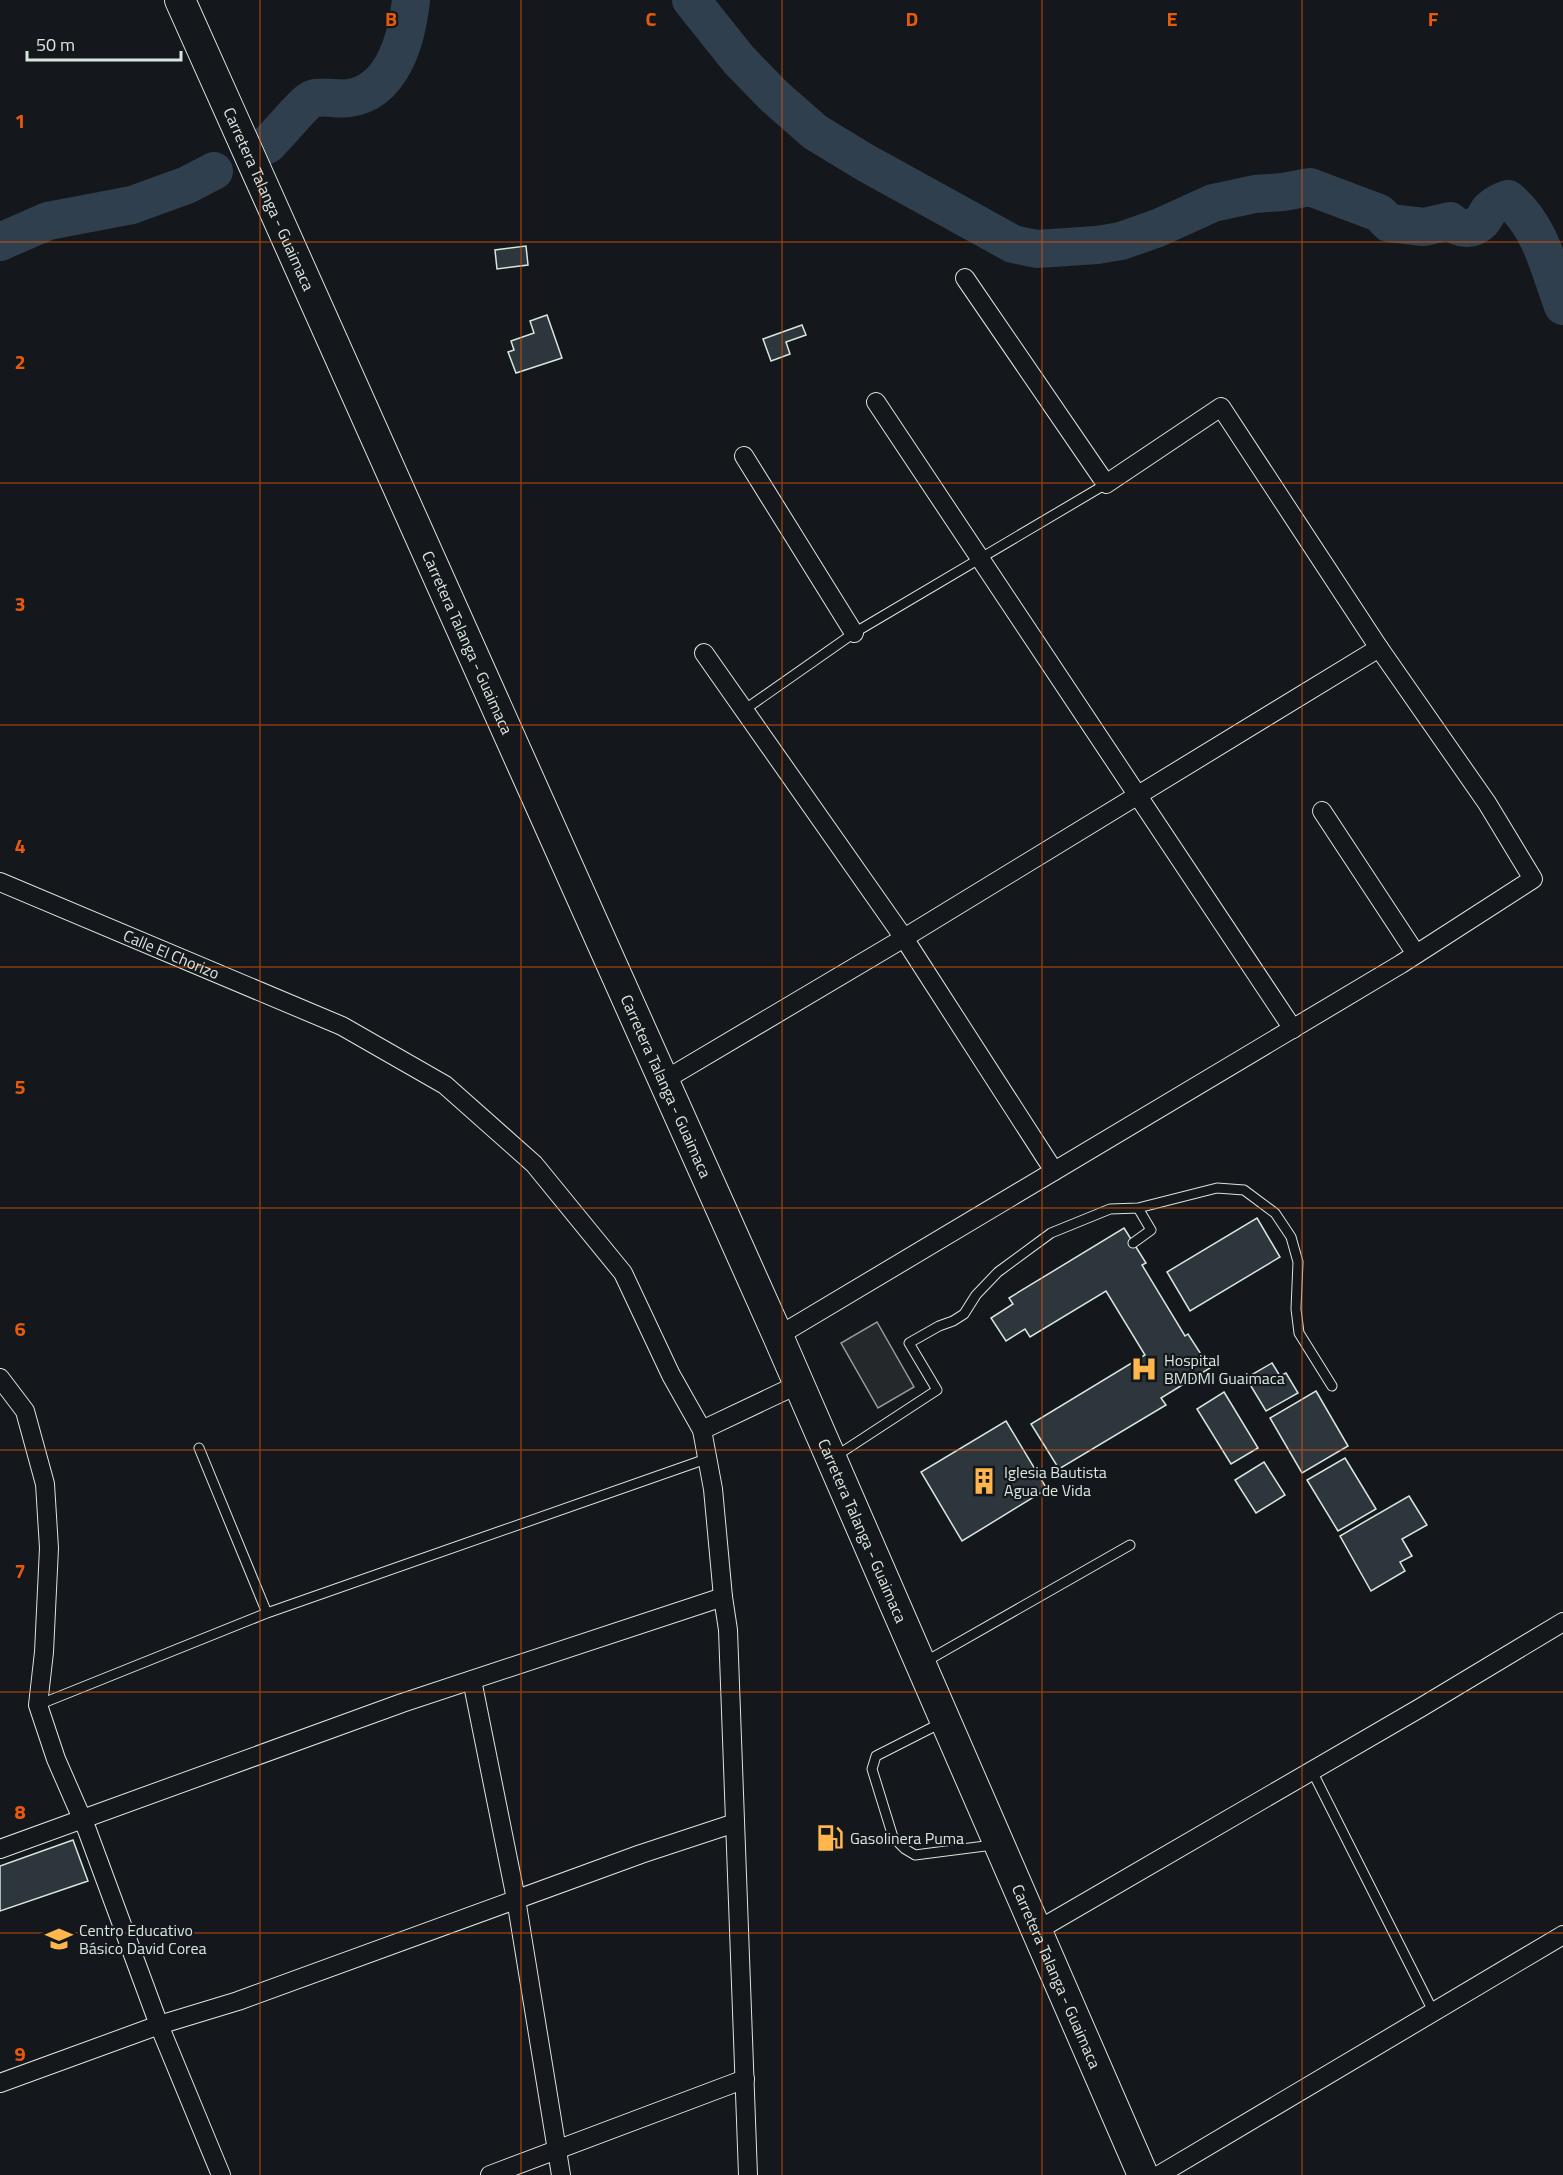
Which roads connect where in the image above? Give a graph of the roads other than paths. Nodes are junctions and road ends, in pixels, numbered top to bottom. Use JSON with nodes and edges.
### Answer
{"nodes":[{"id":1,"x":180,"y":0,"type":"edge"},
{"id":2,"x":965,"y":278,"type":"dead end"},
{"id":3,"x":876,"y":402,"type":"dead end"},
{"id":4,"x":744,"y":456,"type":"dead end"},
{"id":5,"x":1106,"y":484,"type":"junction"},
{"id":6,"x":980,"y":559,"type":"junction"},
{"id":7,"x":854,"y":633,"type":"junction"},
{"id":8,"x":1379,"y":648,"type":"junction"},
{"id":9,"x":704,"y":653,"type":"dead end"},
{"id":10,"x":744,"y":710,"type":"junction"},
{"id":11,"x":1136,"y":795,"type":"junction"},
{"id":12,"x":1322,"y":811,"type":"dead end"},
{"id":13,"x":0,"y":882,"type":"edge"},
{"id":14,"x":904,"y":938,"type":"junction"},
{"id":15,"x":1416,"y":954,"type":"junction"},
{"id":16,"x":1293,"y":1029,"type":"junction"},
{"id":17,"x":663,"y":1081,"type":"junction"},
{"id":18,"x":1054,"y":1171,"type":"junction"},
{"id":19,"x":1138,"y":1208,"type":"junction"},
{"id":20,"x":1133,"y":1243,"type":"dead end"},
{"id":21,"x":778,"y":1336,"type":"junction"},
{"id":22,"x":0,"y":1378,"type":"edge"},
{"id":23,"x":799,"y":1384,"type":"junction"},
{"id":24,"x":1332,"y":1386,"type":"dead end"},
{"id":25,"x":702,"y":1430,"type":"junction"},
{"id":26,"x":199,"y":1448,"type":"dead end"},
{"id":27,"x":706,"y":1459,"type":"junction"},
{"id":28,"x":832,"y":1459,"type":"junction"},
{"id":29,"x":1130,"y":1545,"type":"dead end"},
{"id":30,"x":723,"y":1597,"type":"junction"},
{"id":31,"x":267,"y":1613,"type":"junction"},
{"id":32,"x":1563,"y":1622,"type":"edge"},
{"id":33,"x":921,"y":1664,"type":"junction"},
{"id":34,"x":472,"y":1680,"type":"junction"},
{"id":35,"x":38,"y":1705,"type":"junction"},
{"id":36,"x":946,"y":1720,"type":"junction"},
{"id":37,"x":1312,"y":1771,"type":"junction"},
{"id":38,"x":83,"y":1819,"type":"junction"},
{"id":39,"x":735,"y":1823,"type":"junction"},
{"id":40,"x":1000,"y":1844,"type":"junction"},
{"id":41,"x":0,"y":1849,"type":"edge"},
{"id":42,"x":516,"y":1899,"type":"junction"},
{"id":43,"x":1038,"y":1930,"type":"junction"},
{"id":44,"x":1563,"y":1935,"type":"edge"},
{"id":45,"x":1434,"y":2013,"type":"junction"},
{"id":46,"x":159,"y":2025,"type":"junction"},
{"id":47,"x":745,"y":2079,"type":"junction"},
{"id":48,"x":0,"y":2083,"type":"edge"},
{"id":49,"x":558,"y":2150,"type":"junction"},
{"id":50,"x":221,"y":2175,"type":"edge"},
{"id":51,"x":490,"y":2175,"type":"edge"},
{"id":52,"x":561,"y":2175,"type":"edge"},
{"id":53,"x":748,"y":2175,"type":"edge"},
{"id":54,"x":1143,"y":2175,"type":"edge"},
{"id":55,"x":1159,"y":2175,"type":"edge"}],
"edges":[{"from":1,"to":17,"type":"main road","name":"Carretera Talanga - Guaimaca"},
{"from":2,"to":5,"type":"street"},
{"from":3,"to":6,"type":"street"},
{"from":4,"to":7,"type":"street"},
{"from":5,"to":6,"type":"lane"},
{"from":5,"to":8,"type":"street"},
{"from":6,"to":7,"type":"lane"},
{"from":6,"to":11,"type":"street"},
{"from":7,"to":10,"type":"lane"},
{"from":8,"to":11,"type":"street"},
{"from":8,"to":15,"type":"street"},
{"from":9,"to":10,"type":"street"},
{"from":10,"to":14,"type":"street"},
{"from":11,"to":14,"type":"street"},
{"from":11,"to":16,"type":"street"},
{"from":12,"to":15,"type":"street"},
{"from":13,"to":25,"type":"street","name":"Calle El Chorizo"},
{"from":14,"to":17,"type":"street"},
{"from":14,"to":18,"type":"street"},
{"from":15,"to":16,"type":"street"},
{"from":16,"to":18,"type":"street"},
{"from":17,"to":21,"type":"main road","name":"Carretera Talanga - Guaimaca"},
{"from":18,"to":21,"type":"street"},
{"from":19,"to":20,"type":"lane"},
{"from":19,"to":24,"type":"lane"},
{"from":19,"to":28,"type":"lane"},
{"from":21,"to":23,"type":"main road","name":"Carretera Talanga - Guaimaca"},
{"from":22,"to":35,"type":"street"},
{"from":23,"to":25,"type":"street"},
{"from":23,"to":28,"type":"main road","name":"Carretera Talanga - Guaimaca"},
{"from":25,"to":27,"type":"street"},
{"from":26,"to":31,"type":"lane"},
{"from":27,"to":30,"type":"street"},
{"from":27,"to":31,"type":"lane"},
{"from":28,"to":33,"type":"main road","name":"Carretera Talanga - Guaimaca"},
{"from":29,"to":33,"type":"lane"},
{"from":30,"to":34,"type":"street"},
{"from":30,"to":39,"type":"street"},
{"from":31,"to":35,"type":"lane"},
{"from":32,"to":37,"type":"street"},
{"from":33,"to":36,"type":"main road","name":"Carretera Talanga - Guaimaca"},
{"from":34,"to":38,"type":"street"},
{"from":34,"to":42,"type":"street"},
{"from":35,"to":38,"type":"street"},
{"from":36,"to":40,"type":"main road","name":"Carretera Talanga - Guaimaca"},
{"from":36,"to":40,"type":"lane"},
{"from":37,"to":43,"type":"street"},
{"from":37,"to":45,"type":"lane"},
{"from":38,"to":41,"type":"street"},
{"from":38,"to":46,"type":"street"},
{"from":39,"to":42,"type":"street"},
{"from":39,"to":47,"type":"street"},
{"from":40,"to":43,"type":"main road","name":"Carretera Talanga - Guaimaca"},
{"from":42,"to":46,"type":"street"},
{"from":42,"to":49,"type":"street"},
{"from":43,"to":54,"type":"main road","name":"Carretera Talanga - Guaimaca"},
{"from":44,"to":45,"type":"street"},
{"from":45,"to":55,"type":"street"},
{"from":46,"to":48,"type":"street"},
{"from":46,"to":50,"type":"street"},
{"from":47,"to":49,"type":"street"},
{"from":47,"to":53,"type":"street"},
{"from":49,"to":51,"type":"street"},
{"from":49,"to":52,"type":"street"}]}
